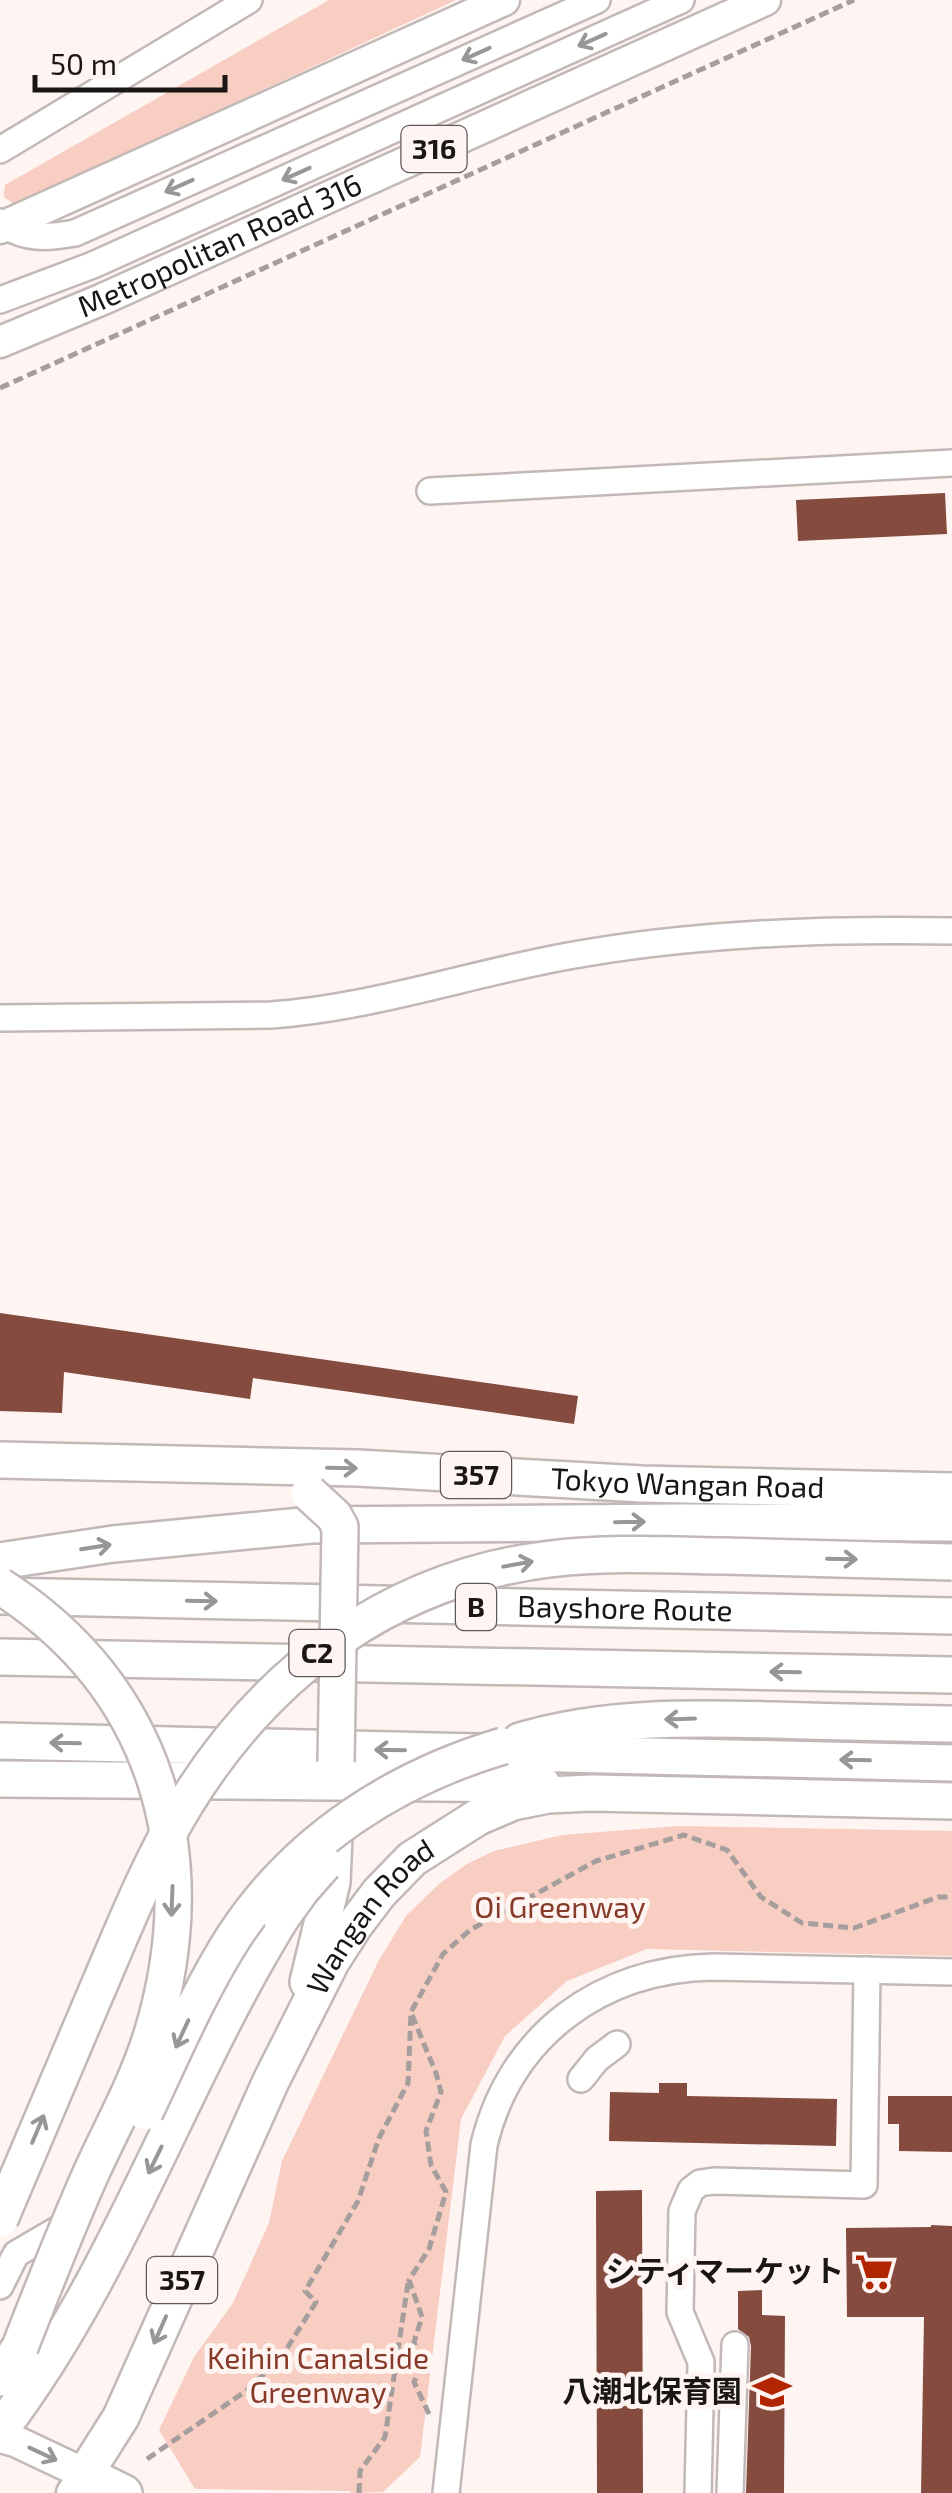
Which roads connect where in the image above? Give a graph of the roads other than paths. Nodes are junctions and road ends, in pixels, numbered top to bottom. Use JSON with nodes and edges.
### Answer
{"nodes":[{"id":1,"x":250,"y":0,"type":"edge"},
{"id":2,"x":504,"y":0,"type":"edge"},
{"id":3,"x":597,"y":0,"type":"edge"},
{"id":4,"x":681,"y":0,"type":"edge"},
{"id":5,"x":765,"y":0,"type":"edge"},
{"id":6,"x":0,"y":150,"type":"edge"},
{"id":7,"x":1,"y":225,"type":"edge"},
{"id":8,"x":0,"y":300,"type":"edge"},
{"id":9,"x":0,"y":342,"type":"edge"},
{"id":10,"x":952,"y":463,"type":"edge"},
{"id":11,"x":430,"y":491,"type":"dead end"},
{"id":12,"x":952,"y":931,"type":"edge"},
{"id":13,"x":0,"y":1018,"type":"edge"},
{"id":14,"x":0,"y":1464,"type":"edge"},
{"id":15,"x":952,"y":1491,"type":"edge"},
{"id":16,"x":952,"y":1523,"type":"edge"},
{"id":17,"x":0,"y":1561,"type":"edge"},
{"id":18,"x":952,"y":1562,"type":"edge"},
{"id":19,"x":0,"y":1586,"type":"edge"},
{"id":20,"x":0,"y":1596,"type":"edge"},
{"id":21,"x":952,"y":1616,"type":"edge"},
{"id":22,"x":0,"y":1657,"type":"edge"},
{"id":23,"x":952,"y":1675,"type":"edge"},
{"id":24,"x":952,"y":1724,"type":"edge"},
{"id":25,"x":0,"y":1741,"type":"edge"},
{"id":26,"x":503,"y":1746,"type":"junction"},
{"id":27,"x":952,"y":1762,"type":"edge"},
{"id":28,"x":336,"y":1772,"type":"junction"},
{"id":29,"x":0,"y":1779,"type":"edge"},
{"id":30,"x":592,"y":1792,"type":"junction"},
{"id":31,"x":952,"y":1801,"type":"edge"},
{"id":32,"x":868,"y":1970,"type":"junction"},
{"id":33,"x":952,"y":1972,"type":"edge"},
{"id":34,"x":618,"y":2044,"type":"dead end"},
{"id":35,"x":581,"y":2079,"type":"dead end"},
{"id":36,"x":271,"y":2081,"type":"junction"},
{"id":37,"x":0,"y":2218,"type":"edge"},
{"id":38,"x":68,"y":2223,"type":"junction"},
{"id":39,"x":0,"y":2286,"type":"edge"},
{"id":40,"x":735,"y":2346,"type":"dead end"},
{"id":41,"x":20,"y":2347,"type":"junction"},
{"id":42,"x":0,"y":2378,"type":"edge"},
{"id":43,"x":0,"y":2433,"type":"edge"},
{"id":44,"x":78,"y":2484,"type":"edge"},
{"id":45,"x":124,"y":2493,"type":"edge"},
{"id":46,"x":446,"y":2493,"type":"edge"},
{"id":47,"x":698,"y":2493,"type":"edge"},
{"id":48,"x":730,"y":2493,"type":"edge"}],
"edges":[{"from":1,"to":6,"type":"street"},
{"from":2,"to":7,"type":"main road"},
{"from":3,"to":7,"type":"street","one_way":true},
{"from":4,"to":8,"type":"street","one_way":true},
{"from":5,"to":9,"type":"main road","name":"Metropolitan Road 316","number":"316"},
{"from":10,"to":11,"type":"street"},
{"from":12,"to":13,"type":"street"},
{"from":14,"to":15,"type":"highway","name":"Tokyo Wangan Road","number":"357","one_way":true},
{"from":14,"to":28,"type":"highway","bridge":true},
{"from":17,"to":16,"type":"highway","one_way":true},
{"from":37,"to":18,"type":"highway","number":"C2","one_way":true,"bridge":true},
{"from":19,"to":38,"type":"highway","one_way":true,"bridge":true},
{"from":20,"to":21,"type":"highway","name":"Bayshore Route","number":"B","one_way":true},
{"from":23,"to":22,"type":"highway","name":"Bayshore Route","number":"B","one_way":true},
{"from":24,"to":26,"type":"highway","one_way":true},
{"from":27,"to":25,"type":"highway","one_way":true},
{"from":26,"to":41,"type":"highway","one_way":true,"bridge":true},
{"from":26,"to":43,"type":"highway","one_way":true,"bridge":true},
{"from":28,"to":29,"type":"highway","number":"357"},
{"from":28,"to":30,"type":"highway","number":"357"},
{"from":28,"to":36,"type":"highway"},
{"from":30,"to":31,"type":"highway","name":"Wangan Road","number":"357"},
{"from":30,"to":36,"type":"highway","name":"Wangan Road","number":"357"},
{"from":32,"to":33,"type":"street"},
{"from":32,"to":46,"type":"street"},
{"from":32,"to":47,"type":"street"},
{"from":34,"to":35,"type":"street"},
{"from":36,"to":44,"type":"highway","name":"Wangan Road","number":"357","one_way":true},
{"from":38,"to":39,"type":"street"},
{"from":38,"to":41,"type":"highway","bridge":true},
{"from":40,"to":48,"type":"street"},
{"from":41,"to":42,"type":"highway"},
{"from":43,"to":44,"type":"main road","one_way":true},
{"from":44,"to":45,"type":"highway"}]}
